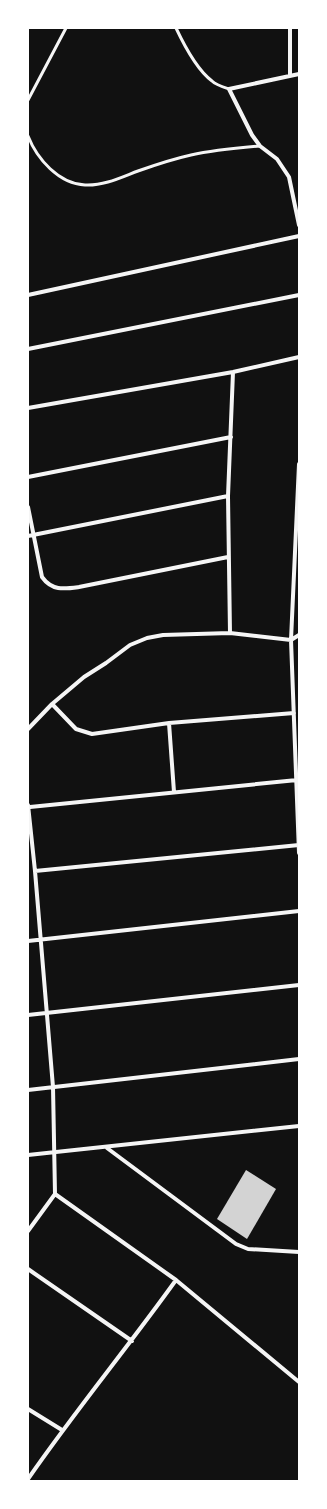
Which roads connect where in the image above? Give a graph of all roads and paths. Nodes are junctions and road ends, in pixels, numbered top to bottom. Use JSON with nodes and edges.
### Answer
{"nodes":[{"id":1,"x":66,"y":28,"type":"edge"},
{"id":2,"x":176,"y":28,"type":"edge"},
{"id":3,"x":290,"y":28,"type":"edge"},
{"id":4,"x":299,"y":74,"type":"edge"},
{"id":5,"x":290,"y":76,"type":"junction"},
{"id":6,"x":229,"y":89,"type":"junction"},
{"id":7,"x":28,"y":100,"type":"edge"},
{"id":8,"x":28,"y":136,"type":"edge"},
{"id":9,"x":260,"y":146,"type":"junction"},
{"id":10,"x":299,"y":226,"type":"edge"},
{"id":11,"x":299,"y":236,"type":"edge"},
{"id":12,"x":299,"y":295,"type":"edge"},
{"id":13,"x":28,"y":296,"type":"edge"},
{"id":14,"x":28,"y":349,"type":"edge"},
{"id":15,"x":299,"y":357,"type":"edge"},
{"id":16,"x":233,"y":372,"type":"junction"},
{"id":17,"x":28,"y":408,"type":"edge"},
{"id":18,"x":231,"y":437,"type":"junction"},
{"id":19,"x":299,"y":464,"type":"edge"},
{"id":20,"x":28,"y":477,"type":"edge"},
{"id":21,"x":228,"y":496,"type":"junction"},
{"id":22,"x":28,"y":507,"type":"edge"},
{"id":23,"x":33,"y":535,"type":"junction"},
{"id":24,"x":28,"y":536,"type":"edge"},
{"id":25,"x":228,"y":557,"type":"junction"},
{"id":26,"x":230,"y":634,"type":"junction"},
{"id":27,"x":299,"y":635,"type":"edge"},
{"id":28,"x":291,"y":640,"type":"junction"},
{"id":29,"x":52,"y":704,"type":"junction"},
{"id":30,"x":294,"y":713,"type":"junction"},
{"id":31,"x":169,"y":723,"type":"junction"},
{"id":32,"x":28,"y":729,"type":"edge"},
{"id":33,"x":296,"y":780,"type":"junction"},
{"id":34,"x":174,"y":792,"type":"junction"},
{"id":35,"x":29,"y":806,"type":"edge"},
{"id":36,"x":32,"y":839,"type":"junction"},
{"id":37,"x":28,"y":842,"type":"edge"},
{"id":38,"x":299,"y":845,"type":"edge"},
{"id":39,"x":299,"y":853,"type":"edge"},
{"id":40,"x":36,"y":871,"type":"junction"},
{"id":41,"x":299,"y":911,"type":"edge"},
{"id":42,"x":40,"y":940,"type":"junction"},
{"id":43,"x":28,"y":941,"type":"edge"},
{"id":44,"x":299,"y":985,"type":"edge"},
{"id":45,"x":46,"y":1013,"type":"junction"},
{"id":46,"x":28,"y":1015,"type":"edge"},
{"id":47,"x":299,"y":1058,"type":"edge"},
{"id":48,"x":53,"y":1087,"type":"junction"},
{"id":49,"x":28,"y":1090,"type":"edge"},
{"id":50,"x":299,"y":1126,"type":"edge"},
{"id":51,"x":106,"y":1148,"type":"junction"},
{"id":52,"x":55,"y":1153,"type":"junction"},
{"id":53,"x":28,"y":1155,"type":"edge"},
{"id":54,"x":55,"y":1194,"type":"junction"},
{"id":55,"x":28,"y":1231,"type":"edge"},
{"id":56,"x":299,"y":1252,"type":"edge"},
{"id":57,"x":28,"y":1269,"type":"edge"},
{"id":58,"x":176,"y":1280,"type":"junction"},
{"id":59,"x":132,"y":1341,"type":"junction"},
{"id":60,"x":299,"y":1382,"type":"edge"},
{"id":61,"x":28,"y":1408,"type":"edge"},
{"id":62,"x":62,"y":1430,"type":"junction"},
{"id":63,"x":28,"y":1479,"type":"edge"}],
"edges":[{"from":1,"to":7,"type":"lane"},
{"from":2,"to":6,"type":"lane"},
{"from":3,"to":5,"type":"street"},
{"from":4,"to":5,"type":"street"},
{"from":5,"to":6,"type":"street"},
{"from":6,"to":9,"type":"street"},
{"from":8,"to":9,"type":"lane"},
{"from":9,"to":10,"type":"street"},
{"from":11,"to":13,"type":"street"},
{"from":12,"to":14,"type":"street"},
{"from":15,"to":16,"type":"street"},
{"from":16,"to":17,"type":"street"},
{"from":16,"to":18,"type":"street"},
{"from":18,"to":20,"type":"street"},
{"from":18,"to":21,"type":"street"},
{"from":19,"to":28,"type":"street"},
{"from":21,"to":23,"type":"street"},
{"from":21,"to":25,"type":"street"},
{"from":22,"to":23,"type":"street"},
{"from":23,"to":24,"type":"street"},
{"from":23,"to":25,"type":"street"},
{"from":25,"to":26,"type":"street"},
{"from":26,"to":28,"type":"street"},
{"from":26,"to":29,"type":"street"},
{"from":27,"to":28,"type":"street"},
{"from":28,"to":30,"type":"street"},
{"from":29,"to":31,"type":"street"},
{"from":29,"to":32,"type":"street"},
{"from":30,"to":31,"type":"street"},
{"from":30,"to":33,"type":"street"},
{"from":31,"to":34,"type":"street"},
{"from":33,"to":34,"type":"street"},
{"from":33,"to":38,"type":"street"},
{"from":34,"to":35,"type":"street"},
{"from":35,"to":36,"type":"street"},
{"from":36,"to":37,"type":"street"},
{"from":36,"to":40,"type":"street"},
{"from":38,"to":39,"type":"street"},
{"from":38,"to":40,"type":"street"},
{"from":40,"to":42,"type":"street"},
{"from":41,"to":42,"type":"street"},
{"from":42,"to":43,"type":"street"},
{"from":42,"to":45,"type":"street"},
{"from":44,"to":45,"type":"street"},
{"from":45,"to":46,"type":"street"},
{"from":45,"to":48,"type":"street"},
{"from":47,"to":48,"type":"street"},
{"from":48,"to":49,"type":"street"},
{"from":48,"to":52,"type":"street"},
{"from":50,"to":51,"type":"street"},
{"from":51,"to":52,"type":"street"},
{"from":51,"to":56,"type":"street"},
{"from":52,"to":53,"type":"street"},
{"from":52,"to":54,"type":"street"},
{"from":54,"to":55,"type":"street"},
{"from":54,"to":58,"type":"street"},
{"from":57,"to":59,"type":"street"},
{"from":58,"to":59,"type":"street"},
{"from":58,"to":60,"type":"street"},
{"from":59,"to":62,"type":"street"},
{"from":61,"to":62,"type":"street"},
{"from":62,"to":63,"type":"street"}]}
